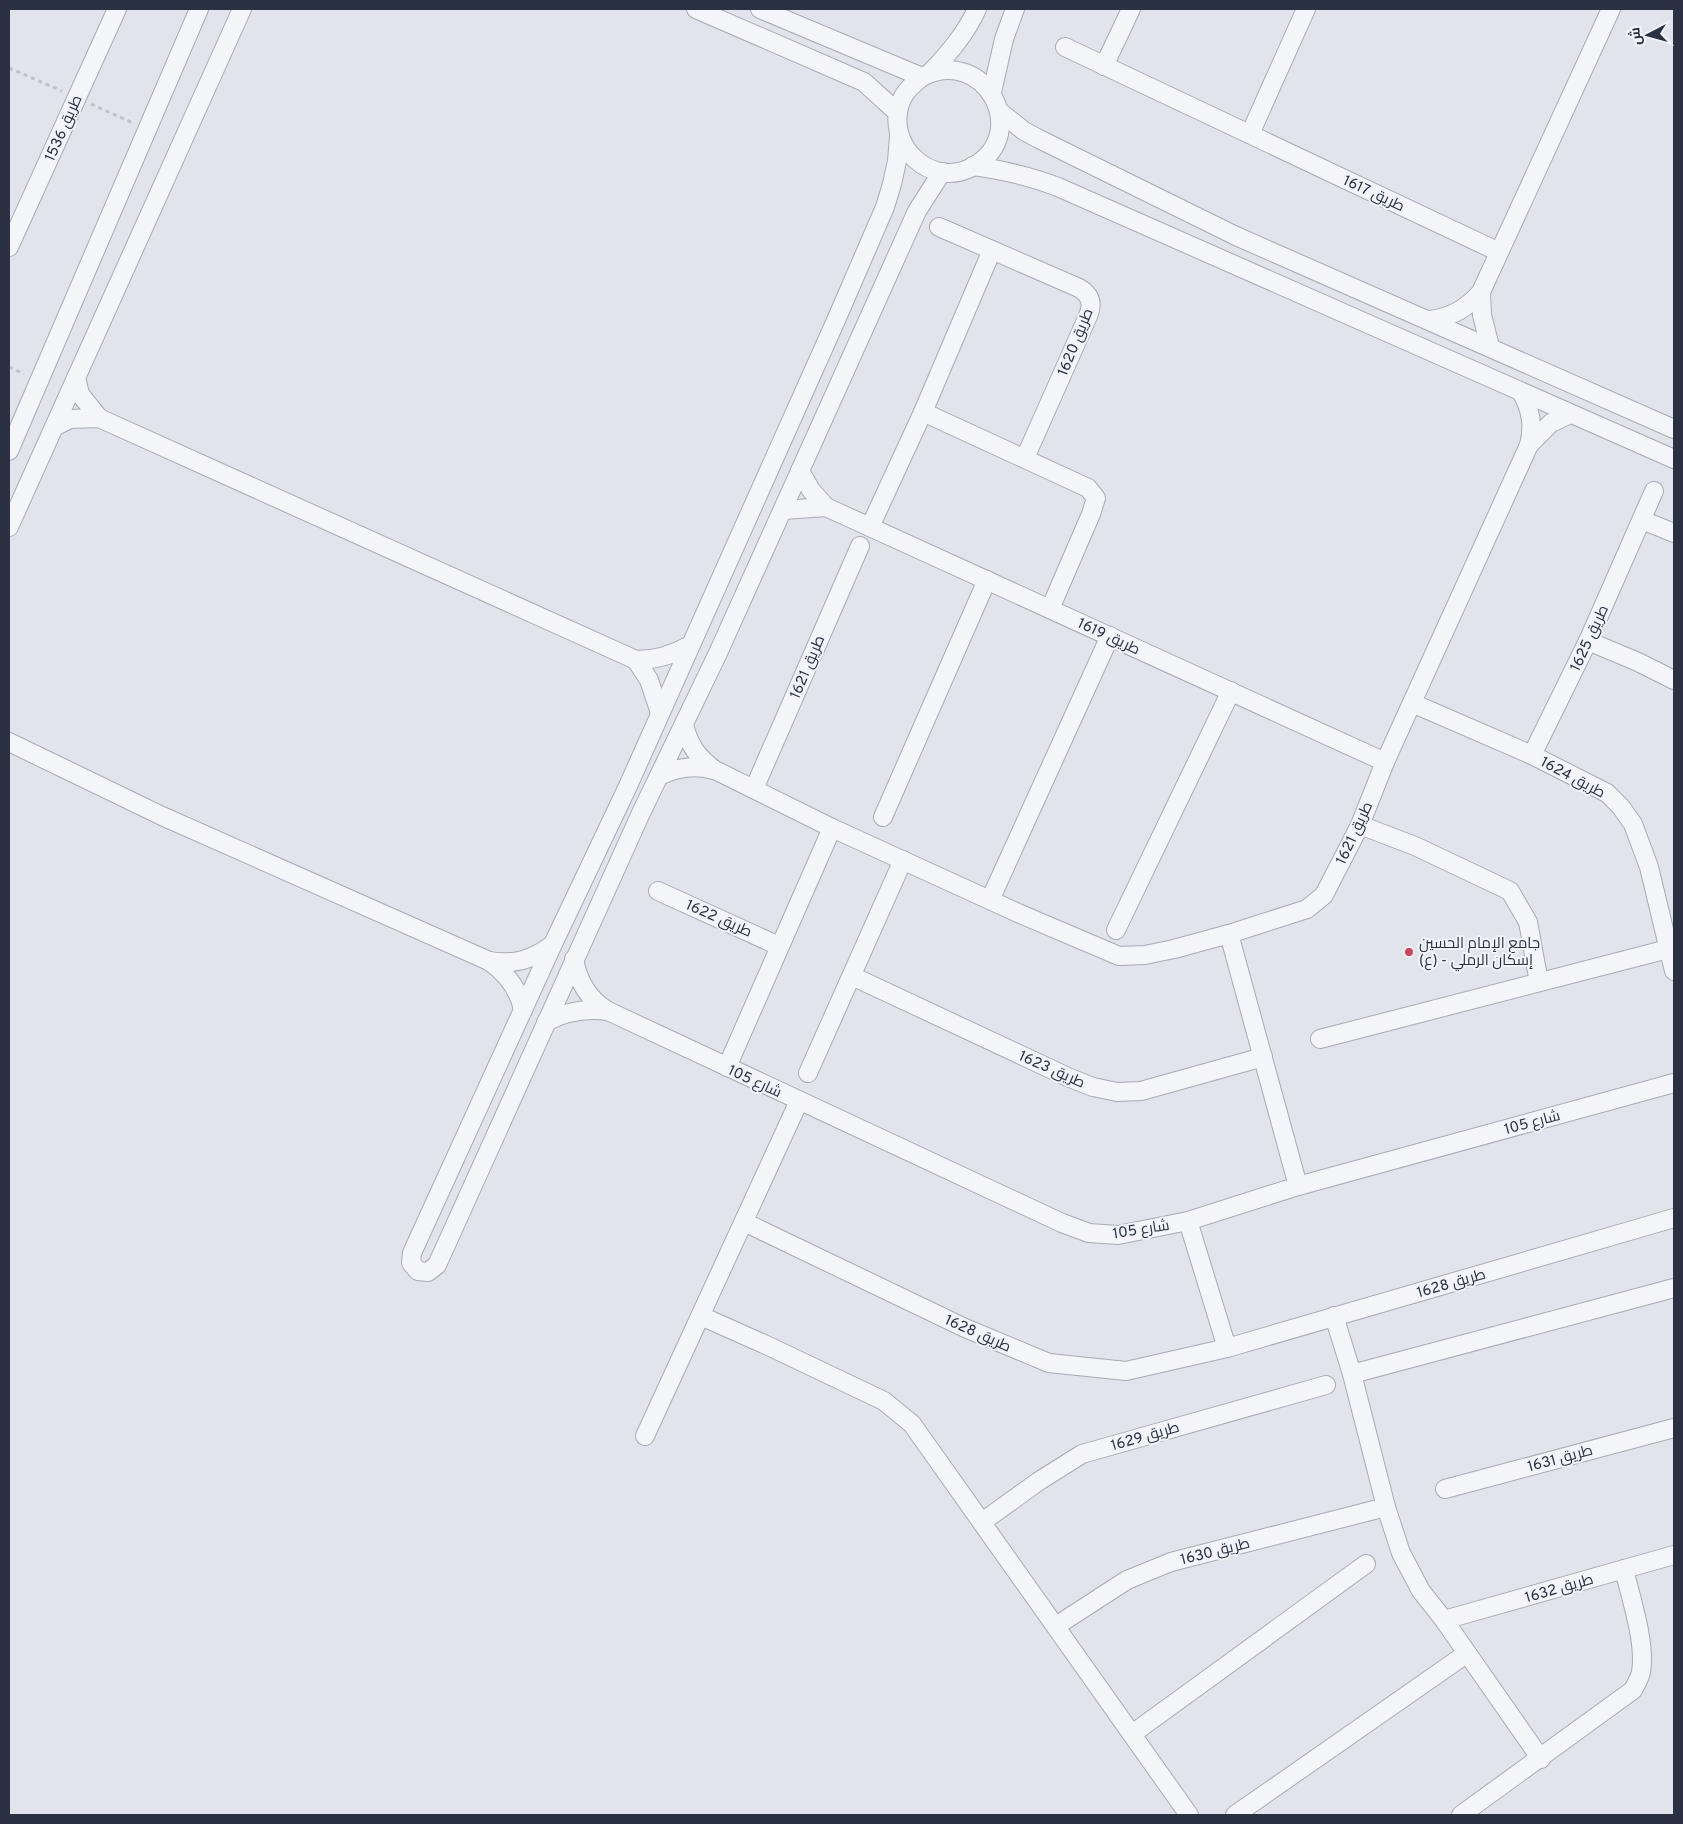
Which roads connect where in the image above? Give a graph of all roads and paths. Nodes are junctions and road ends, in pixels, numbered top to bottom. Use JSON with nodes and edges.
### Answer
{"nodes":[{"id":1,"x":117,"y":9,"type":"edge"},
{"id":2,"x":199,"y":9,"type":"edge"},
{"id":3,"x":242,"y":9,"type":"edge"},
{"id":4,"x":696,"y":9,"type":"edge"},
{"id":5,"x":760,"y":9,"type":"edge"},
{"id":6,"x":977,"y":9,"type":"edge"},
{"id":7,"x":1015,"y":9,"type":"edge"},
{"id":8,"x":1131,"y":9,"type":"edge"},
{"id":9,"x":1306,"y":9,"type":"edge"},
{"id":10,"x":1611,"y":9,"type":"edge"},
{"id":11,"x":1065,"y":46,"type":"dead end"},
{"id":12,"x":1104,"y":66,"type":"junction"},
{"id":13,"x":927,"y":74,"type":"junction"},
{"id":14,"x":992,"y":92,"type":"junction"},
{"id":15,"x":999,"y":110,"type":"junction"},
{"id":16,"x":898,"y":113,"type":"junction"},
{"id":17,"x":1250,"y":134,"type":"junction"},
{"id":18,"x":899,"y":137,"type":"junction"},
{"id":19,"x":974,"y":166,"type":"junction"},
{"id":20,"x":942,"y":172,"type":"junction"},
{"id":21,"x":939,"y":227,"type":"dead end"},
{"id":22,"x":9,"y":246,"type":"edge"},
{"id":23,"x":992,"y":250,"type":"junction"},
{"id":24,"x":1499,"y":252,"type":"junction"},
{"id":25,"x":1481,"y":292,"type":"junction"},
{"id":26,"x":1430,"y":320,"type":"junction"},
{"id":27,"x":1490,"y":347,"type":"junction"},
{"id":28,"x":76,"y":378,"type":"junction"},
{"id":29,"x":1521,"y":392,"type":"junction"},
{"id":30,"x":922,"y":412,"type":"junction"},
{"id":31,"x":1570,"y":414,"type":"junction"},
{"id":32,"x":99,"y":418,"type":"junction"},
{"id":33,"x":54,"y":428,"type":"junction"},
{"id":34,"x":1674,"y":429,"type":"edge"},
{"id":35,"x":1530,"y":445,"type":"junction"},
{"id":36,"x":9,"y":450,"type":"edge"},
{"id":37,"x":1025,"y":458,"type":"junction"},
{"id":38,"x":1674,"y":459,"type":"edge"},
{"id":39,"x":800,"y":471,"type":"junction"},
{"id":40,"x":1654,"y":491,"type":"dead end"},
{"id":41,"x":826,"y":507,"type":"junction"},
{"id":42,"x":783,"y":510,"type":"junction"},
{"id":43,"x":1642,"y":520,"type":"junction"},
{"id":44,"x":9,"y":527,"type":"edge"},
{"id":45,"x":870,"y":527,"type":"junction"},
{"id":46,"x":1674,"y":533,"type":"edge"},
{"id":47,"x":860,"y":546,"type":"dead end"},
{"id":48,"x":987,"y":580,"type":"junction"},
{"id":49,"x":1050,"y":609,"type":"junction"},
{"id":50,"x":1110,"y":636,"type":"junction"},
{"id":51,"x":1588,"y":642,"type":"junction"},
{"id":52,"x":690,"y":645,"type":"junction"},
{"id":53,"x":636,"y":660,"type":"junction"},
{"id":54,"x":1674,"y":680,"type":"edge"},
{"id":55,"x":1231,"y":691,"type":"junction"},
{"id":56,"x":1412,"y":703,"type":"junction"},
{"id":57,"x":660,"y":713,"type":"junction"},
{"id":58,"x":684,"y":725,"type":"junction"},
{"id":59,"x":9,"y":743,"type":"edge"},
{"id":60,"x":1532,"y":755,"type":"junction"},
{"id":61,"x":1386,"y":762,"type":"junction"},
{"id":62,"x":715,"y":770,"type":"junction"},
{"id":63,"x":659,"y":776,"type":"junction"},
{"id":64,"x":754,"y":789,"type":"junction"},
{"id":65,"x":883,"y":817,"type":"dead end"},
{"id":66,"x":1360,"y":825,"type":"junction"},
{"id":67,"x":832,"y":828,"type":"junction"},
{"id":68,"x":903,"y":860,"type":"junction"},
{"id":69,"x":658,"y":891,"type":"dead end"},
{"id":70,"x":990,"y":900,"type":"junction"},
{"id":71,"x":1116,"y":930,"type":"dead end"},
{"id":72,"x":1229,"y":934,"type":"junction"},
{"id":73,"x":553,"y":944,"type":"junction"},
{"id":74,"x":779,"y":946,"type":"junction"},
{"id":75,"x":1668,"y":949,"type":"junction"},
{"id":76,"x":574,"y":960,"type":"junction"},
{"id":77,"x":489,"y":961,"type":"junction"},
{"id":78,"x":1674,"y":971,"type":"edge"},
{"id":79,"x":852,"y":976,"type":"junction"},
{"id":80,"x":1539,"y":982,"type":"junction"},
{"id":81,"x":523,"y":1010,"type":"junction"},
{"id":82,"x":608,"y":1011,"type":"junction"},
{"id":83,"x":546,"y":1022,"type":"junction"},
{"id":84,"x":1320,"y":1039,"type":"dead end"},
{"id":85,"x":1263,"y":1057,"type":"junction"},
{"id":86,"x":727,"y":1067,"type":"junction"},
{"id":87,"x":808,"y":1073,"type":"dead end"},
{"id":88,"x":1674,"y":1083,"type":"edge"},
{"id":89,"x":799,"y":1101,"type":"junction"},
{"id":90,"x":1298,"y":1186,"type":"junction"},
{"id":91,"x":1674,"y":1218,"type":"edge"},
{"id":92,"x":1188,"y":1221,"type":"junction"},
{"id":93,"x":744,"y":1222,"type":"junction"},
{"id":94,"x":1674,"y":1288,"type":"edge"},
{"id":95,"x":701,"y":1316,"type":"junction"},
{"id":96,"x":1334,"y":1316,"type":"junction"},
{"id":97,"x":1227,"y":1348,"type":"junction"},
{"id":98,"x":1352,"y":1374,"type":"junction"},
{"id":99,"x":1326,"y":1385,"type":"dead end"},
{"id":100,"x":1674,"y":1428,"type":"edge"},
{"id":101,"x":645,"y":1436,"type":"dead end"},
{"id":102,"x":1445,"y":1489,"type":"dead end"},
{"id":103,"x":1386,"y":1507,"type":"junction"},
{"id":104,"x":982,"y":1522,"type":"junction"},
{"id":105,"x":1674,"y":1555,"type":"edge"},
{"id":106,"x":1366,"y":1564,"type":"dead end"},
{"id":107,"x":1624,"y":1569,"type":"junction"},
{"id":108,"x":1444,"y":1620,"type":"junction"},
{"id":109,"x":1056,"y":1626,"type":"junction"},
{"id":110,"x":1466,"y":1654,"type":"junction"},
{"id":111,"x":1132,"y":1734,"type":"junction"},
{"id":112,"x":1541,"y":1758,"type":"junction"},
{"id":113,"x":1189,"y":1815,"type":"edge"},
{"id":114,"x":1235,"y":1815,"type":"edge"},
{"id":115,"x":1461,"y":1815,"type":"edge"}],
"edges":[{"from":1,"to":22,"type":"street","name":"طريق 1536"},
{"from":2,"to":36,"type":"street"},
{"from":3,"to":28,"type":"street"},
{"from":4,"to":16,"type":"street"},
{"from":5,"to":13,"type":"street"},
{"from":6,"to":13,"type":"street"},
{"from":7,"to":14,"type":"street"},
{"from":8,"to":12,"type":"street"},
{"from":9,"to":17,"type":"street"},
{"from":10,"to":24,"type":"street"},
{"from":11,"to":12,"type":"street","name":"طريق 1617"},
{"from":12,"to":17,"type":"street","name":"طريق 1617"},
{"from":13,"to":14,"type":"street"},
{"from":13,"to":16,"type":"street"},
{"from":14,"to":15,"type":"street"},
{"from":15,"to":19,"type":"street"},
{"from":15,"to":26,"type":"street"},
{"from":16,"to":18,"type":"street"},
{"from":17,"to":24,"type":"street","name":"طريق 1617"},
{"from":18,"to":20,"type":"street"},
{"from":18,"to":52,"type":"street"},
{"from":19,"to":20,"type":"street"},
{"from":19,"to":29,"type":"street"},
{"from":20,"to":39,"type":"street"},
{"from":21,"to":23,"type":"street","name":"طريق 1620"},
{"from":23,"to":30,"type":"street"},
{"from":23,"to":37,"type":"street","name":"طريق 1620"},
{"from":24,"to":25,"type":"street"},
{"from":25,"to":26,"type":"street"},
{"from":25,"to":27,"type":"street"},
{"from":26,"to":27,"type":"street"},
{"from":27,"to":34,"type":"street"},
{"from":28,"to":32,"type":"street"},
{"from":28,"to":33,"type":"street"},
{"from":29,"to":31,"type":"street"},
{"from":29,"to":35,"type":"street","name":"طريق 1621"},
{"from":30,"to":37,"type":"street"},
{"from":30,"to":45,"type":"street"},
{"from":31,"to":35,"type":"street","name":"طريق 1621"},
{"from":31,"to":38,"type":"street"},
{"from":32,"to":33,"type":"street"},
{"from":32,"to":53,"type":"street"},
{"from":33,"to":44,"type":"street"},
{"from":35,"to":56,"type":"street","name":"طريق 1621"},
{"from":37,"to":49,"type":"street"},
{"from":39,"to":41,"type":"street","name":"طريق 1619"},
{"from":39,"to":42,"type":"street"},
{"from":40,"to":43,"type":"street","name":"طريق 1625"},
{"from":41,"to":42,"type":"street","name":"طريق 1619"},
{"from":41,"to":45,"type":"street","name":"طريق 1619"},
{"from":42,"to":58,"type":"street"},
{"from":43,"to":46,"type":"street"},
{"from":43,"to":51,"type":"street","name":"طريق 1625"},
{"from":45,"to":48,"type":"street","name":"طريق 1619"},
{"from":47,"to":64,"type":"street","name":"طريق 1621"},
{"from":48,"to":49,"type":"street","name":"طريق 1619"},
{"from":48,"to":65,"type":"street"},
{"from":49,"to":50,"type":"street","name":"طريق 1619"},
{"from":50,"to":55,"type":"street","name":"طريق 1619"},
{"from":50,"to":70,"type":"street"},
{"from":51,"to":54,"type":"street"},
{"from":51,"to":60,"type":"street","name":"طريق 1625"},
{"from":52,"to":53,"type":"street"},
{"from":52,"to":57,"type":"street"},
{"from":53,"to":57,"type":"street"},
{"from":55,"to":61,"type":"street","name":"طريق 1619"},
{"from":55,"to":71,"type":"street"},
{"from":56,"to":60,"type":"street","name":"طريق 1624"},
{"from":56,"to":61,"type":"street","name":"طريق 1621"},
{"from":57,"to":73,"type":"street"},
{"from":58,"to":62,"type":"street","name":"طريق 1621"},
{"from":58,"to":63,"type":"street"},
{"from":59,"to":77,"type":"street"},
{"from":60,"to":75,"type":"street","name":"طريق 1624"},
{"from":61,"to":66,"type":"street","name":"طريق 1621"},
{"from":62,"to":63,"type":"street","name":"طريق 1621"},
{"from":62,"to":64,"type":"street","name":"طريق 1621"},
{"from":63,"to":76,"type":"street"},
{"from":64,"to":67,"type":"street","name":"طريق 1621"},
{"from":66,"to":72,"type":"street","name":"طريق 1621"},
{"from":66,"to":80,"type":"street"},
{"from":67,"to":68,"type":"street","name":"طريق 1621"},
{"from":67,"to":74,"type":"street"},
{"from":68,"to":70,"type":"street","name":"طريق 1621"},
{"from":68,"to":79,"type":"street"},
{"from":69,"to":74,"type":"street","name":"طريق 1622"},
{"from":70,"to":72,"type":"street","name":"طريق 1621"},
{"from":72,"to":85,"type":"street"},
{"from":73,"to":77,"type":"street"},
{"from":73,"to":81,"type":"street"},
{"from":74,"to":86,"type":"street"},
{"from":75,"to":78,"type":"street","name":"طريق 1624"},
{"from":75,"to":80,"type":"street"},
{"from":76,"to":82,"type":"street","name":"شارع 105"},
{"from":76,"to":83,"type":"street"},
{"from":77,"to":81,"type":"street"},
{"from":79,"to":85,"type":"street","name":"طريق 1623"},
{"from":79,"to":87,"type":"street"},
{"from":80,"to":84,"type":"street"},
{"from":81,"to":83,"type":"street"},
{"from":82,"to":83,"type":"street","name":"شارع 105"},
{"from":82,"to":86,"type":"street","name":"شارع 105"},
{"from":85,"to":90,"type":"street"},
{"from":86,"to":89,"type":"street","name":"شارع 105"},
{"from":88,"to":90,"type":"street","name":"شارع 105"},
{"from":89,"to":92,"type":"street","name":"شارع 105"},
{"from":89,"to":93,"type":"street"},
{"from":90,"to":92,"type":"street","name":"شارع 105"},
{"from":91,"to":96,"type":"street","name":"طريق 1628"},
{"from":92,"to":97,"type":"street"},
{"from":93,"to":95,"type":"street"},
{"from":93,"to":97,"type":"street","name":"طريق 1628"},
{"from":94,"to":98,"type":"street"},
{"from":95,"to":101,"type":"street"},
{"from":95,"to":104,"type":"street"},
{"from":96,"to":97,"type":"street","name":"طريق 1628"},
{"from":96,"to":98,"type":"street"},
{"from":98,"to":103,"type":"street"},
{"from":99,"to":104,"type":"street","name":"طريق 1629"},
{"from":100,"to":102,"type":"street","name":"طريق 1631"},
{"from":103,"to":108,"type":"street"},
{"from":103,"to":109,"type":"street","name":"طريق 1630"},
{"from":104,"to":109,"type":"street"},
{"from":105,"to":107,"type":"street","name":"طريق 1632"},
{"from":106,"to":111,"type":"street"},
{"from":107,"to":108,"type":"street","name":"طريق 1632"},
{"from":107,"to":112,"type":"street"},
{"from":108,"to":110,"type":"street"},
{"from":109,"to":111,"type":"street"},
{"from":110,"to":112,"type":"street"},
{"from":110,"to":114,"type":"street"},
{"from":111,"to":113,"type":"street"},
{"from":112,"to":115,"type":"street"}]}
